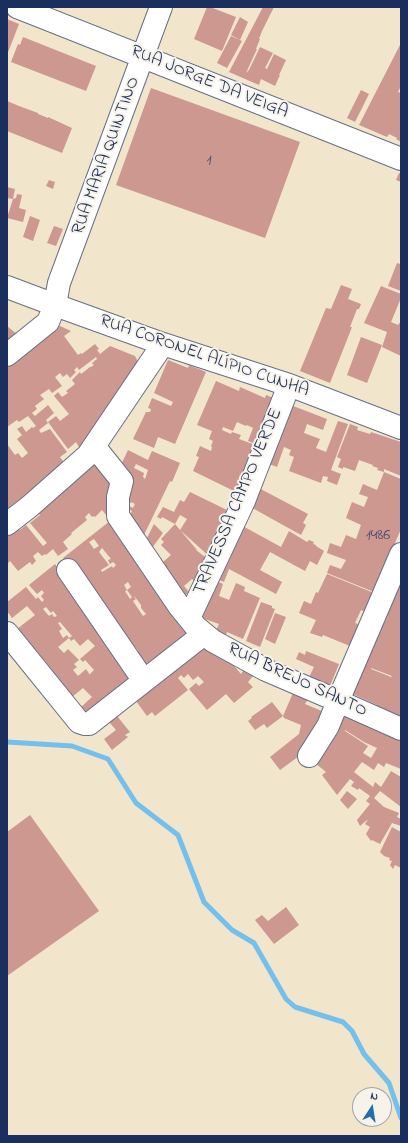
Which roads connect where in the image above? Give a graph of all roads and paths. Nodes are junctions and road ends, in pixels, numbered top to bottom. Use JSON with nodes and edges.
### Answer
{"nodes":[{"id":1,"x":17,"y":7,"type":"edge"},
{"id":2,"x":161,"y":7,"type":"edge"},
{"id":3,"x":143,"y":57,"type":"junction"},
{"id":4,"x":401,"y":159,"type":"edge"},
{"id":5,"x":7,"y":287,"type":"edge"},
{"id":6,"x":55,"y":306,"type":"junction"},
{"id":7,"x":163,"y":344,"type":"junction"},
{"id":8,"x":7,"y":354,"type":"edge"},
{"id":9,"x":288,"y":385,"type":"junction"},
{"id":10,"x":401,"y":428,"type":"edge"},
{"id":11,"x":94,"y":446,"type":"junction"},
{"id":12,"x":7,"y":524,"type":"edge"},
{"id":13,"x":401,"y":554,"type":"edge"},
{"id":14,"x":68,"y":570,"type":"dead end"},
{"id":15,"x":189,"y":618,"type":"junction"},
{"id":16,"x":7,"y":633,"type":"edge"},
{"id":17,"x":204,"y":634,"type":"junction"},
{"id":18,"x":144,"y":681,"type":"junction"},
{"id":19,"x":338,"y":701,"type":"junction"},
{"id":20,"x":401,"y":729,"type":"edge"},
{"id":21,"x":309,"y":756,"type":"dead end"}],
"edges":[{"from":1,"to":3,"type":"street","name":"RUA JORGE DA VEIGA"},
{"from":2,"to":3,"type":"street","name":"RUA MARIA QUINTINO"},
{"from":3,"to":4,"type":"street","name":"RUA JORGE DA VEIGA"},
{"from":3,"to":6,"type":"street","name":"RUA MARIA QUINTINO"},
{"from":5,"to":6,"type":"street","name":"RUA CORONEL ALÍPIO CUNHA"},
{"from":6,"to":7,"type":"street","name":"RUA CORONEL ALÍPIO CUNHA"},
{"from":6,"to":8,"type":"street","name":"RUA MARIA QUINTINO"},
{"from":7,"to":9,"type":"street","name":"RUA CORONEL ALÍPIO CUNHA"},
{"from":7,"to":11,"type":"street"},
{"from":9,"to":10,"type":"street","name":"RUA CORONEL ALÍPIO CUNHA"},
{"from":9,"to":15,"type":"street","name":"TRAVESSA CAMPO VERDE"},
{"from":11,"to":12,"type":"street"},
{"from":11,"to":15,"type":"street","name":"RUA BREJO SANTO"},
{"from":13,"to":19,"type":"street"},
{"from":14,"to":18,"type":"street"},
{"from":15,"to":17,"type":"street","name":"RUA BREJO SANTO"},
{"from":16,"to":18,"type":"street"},
{"from":17,"to":18,"type":"street"},
{"from":17,"to":19,"type":"street","name":"RUA BREJO SANTO"},
{"from":19,"to":20,"type":"street","name":"RUA BREJO SANTO"},
{"from":19,"to":21,"type":"street"}]}
